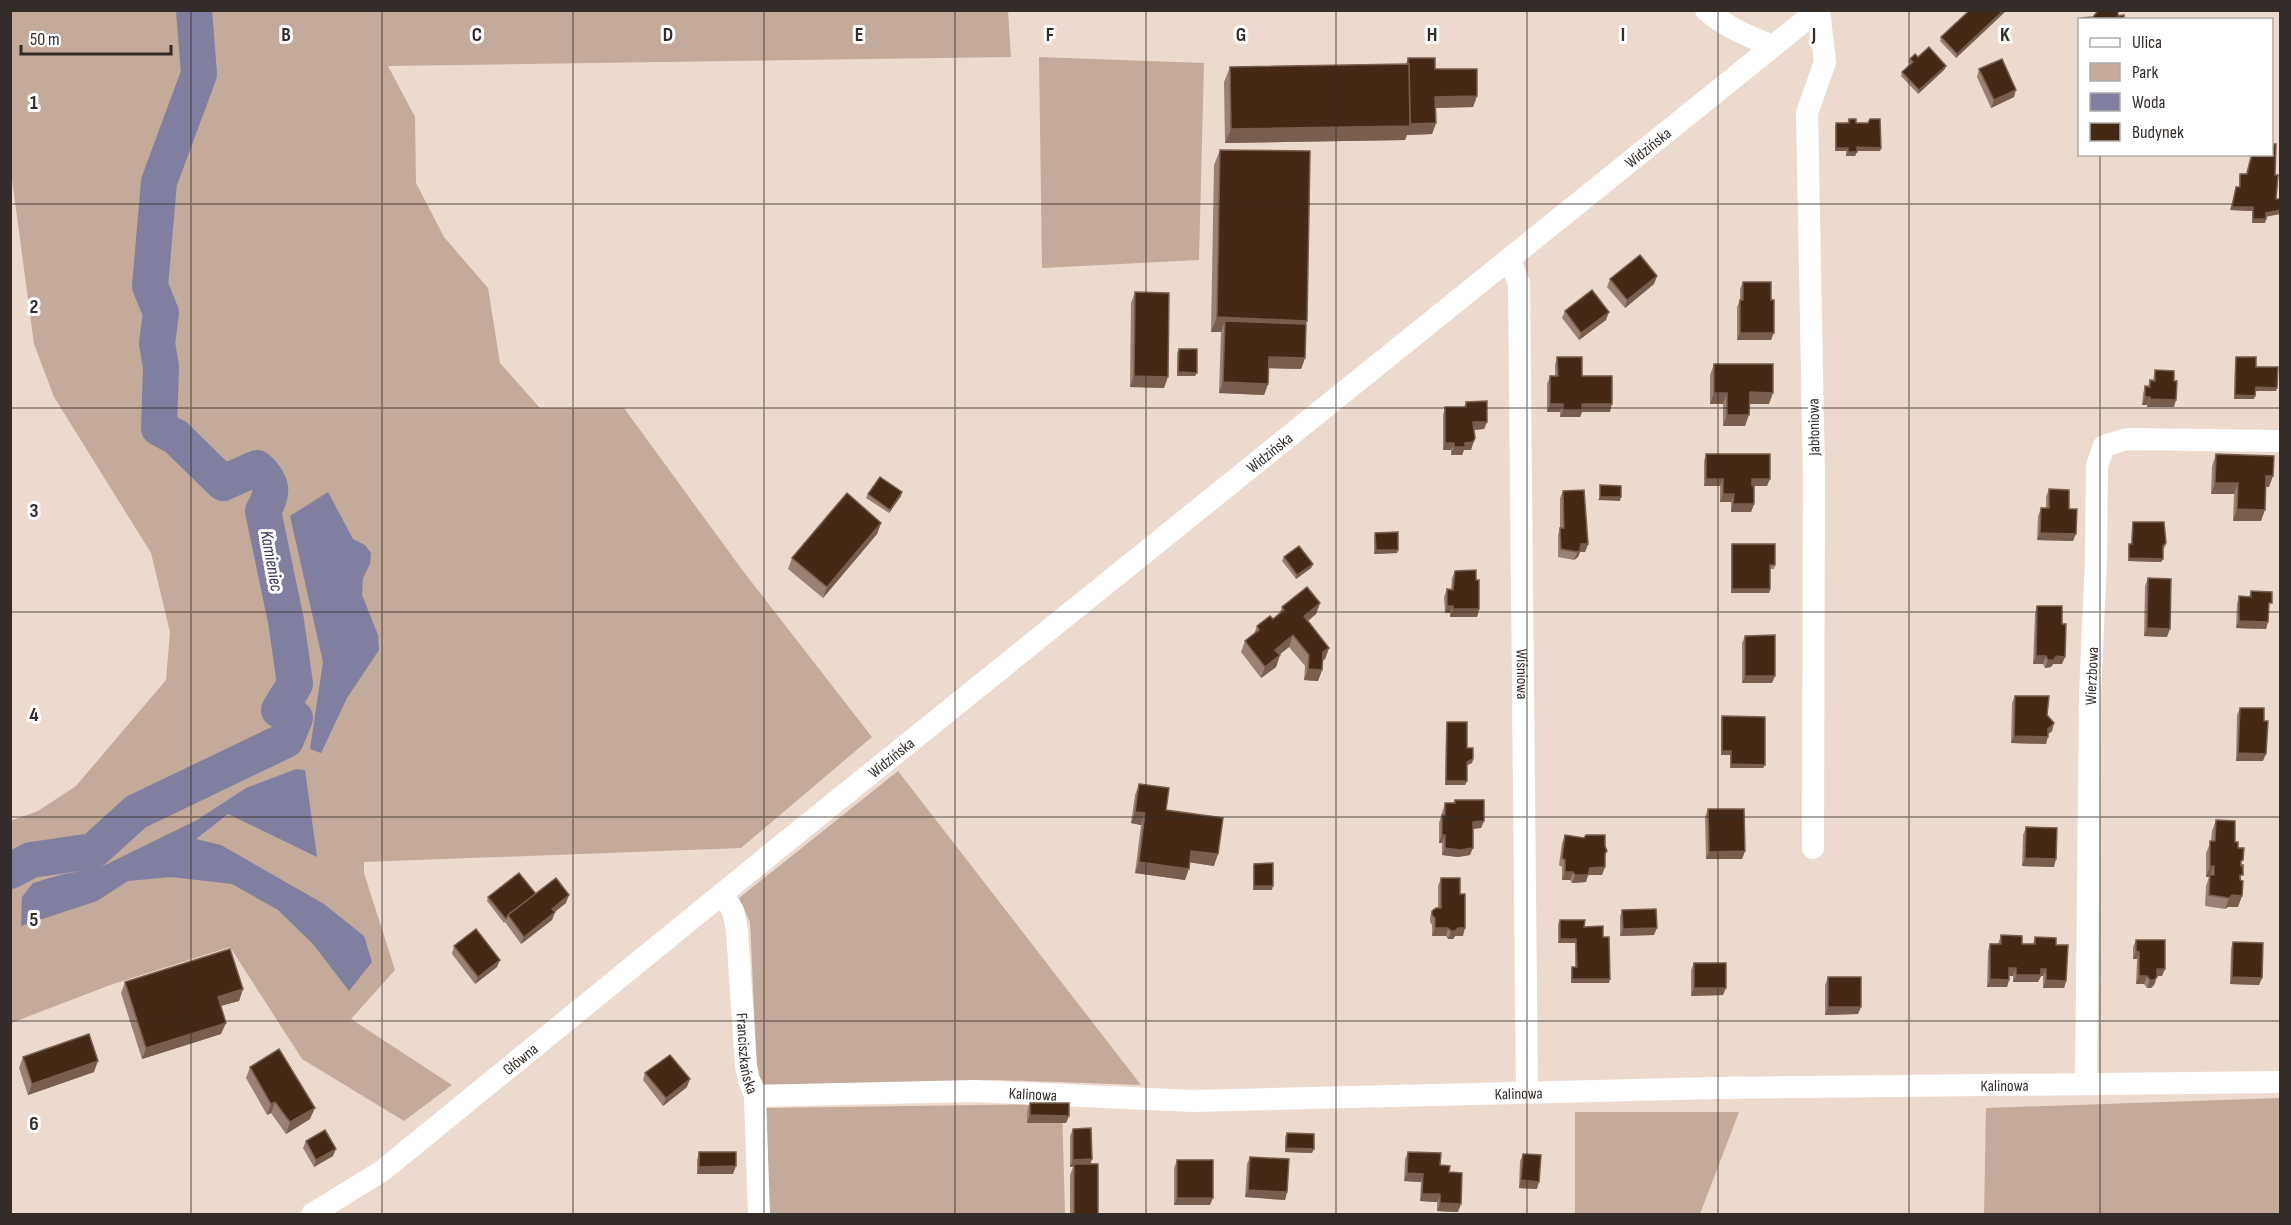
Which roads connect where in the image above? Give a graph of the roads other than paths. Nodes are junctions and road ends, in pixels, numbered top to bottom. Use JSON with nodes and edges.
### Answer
{"nodes":[{"id":1,"x":1706,"y":10,"type":"edge"},
{"id":2,"x":1819,"y":10,"type":"edge"},
{"id":3,"x":1773,"y":46,"type":"junction"},
{"id":4,"x":1509,"y":259,"type":"junction"},
{"id":5,"x":2280,"y":441,"type":"edge"},
{"id":6,"x":1813,"y":848,"type":"dead end"},
{"id":7,"x":723,"y":895,"type":"junction"},
{"id":8,"x":2086,"y":1083,"type":"junction"},
{"id":9,"x":2280,"y":1083,"type":"edge"},
{"id":10,"x":1527,"y":1092,"type":"junction"},
{"id":11,"x":755,"y":1096,"type":"junction"},
{"id":12,"x":312,"y":1215,"type":"edge"},
{"id":13,"x":759,"y":1215,"type":"edge"}],
"edges":[{"from":1,"to":3,"type":"street"},
{"from":2,"to":3,"type":"street","name":"Widzińska"},
{"from":2,"to":6,"type":"street","name":"Jabłoniowa"},
{"from":3,"to":4,"type":"street","name":"Widzińska"},
{"from":4,"to":7,"type":"street","name":"Widzińska"},
{"from":4,"to":10,"type":"street","name":"Wiśniowa"},
{"from":5,"to":8,"type":"street","name":"Wierzbowa"},
{"from":7,"to":11,"type":"street","name":"Franciszkańska"},
{"from":7,"to":12,"type":"street","name":"Główna"},
{"from":8,"to":9,"type":"street","name":"Kalinowa"},
{"from":8,"to":10,"type":"street","name":"Kalinowa"},
{"from":10,"to":11,"type":"street","name":"Kalinowa"},
{"from":11,"to":13,"type":"street","name":"Franciszkańska"}]}
